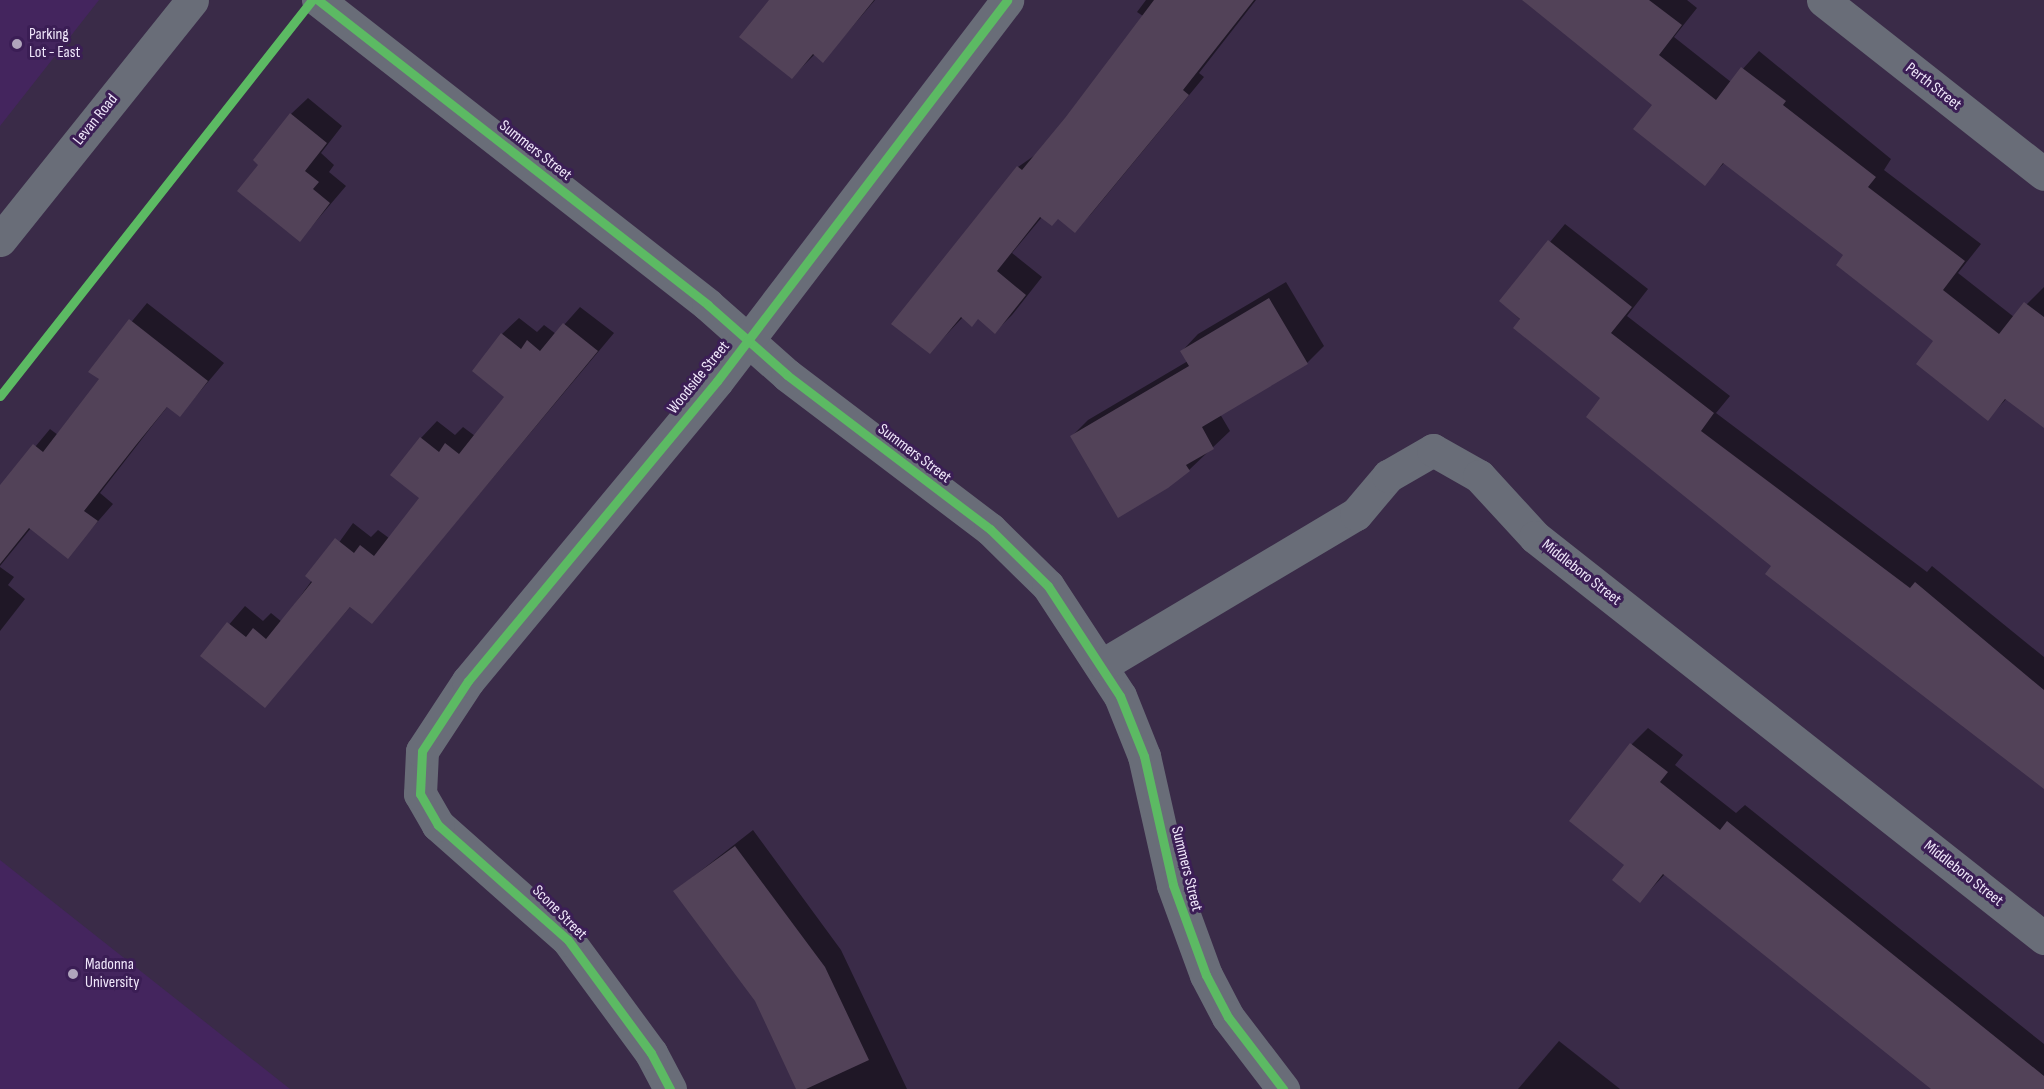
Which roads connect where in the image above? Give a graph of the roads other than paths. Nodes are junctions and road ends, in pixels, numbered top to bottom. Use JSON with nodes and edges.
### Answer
{"nodes":[{"id":1,"x":192,"y":0,"type":"edge"},
{"id":2,"x":318,"y":0,"type":"edge"},
{"id":3,"x":1007,"y":0,"type":"edge"},
{"id":4,"x":1823,"y":0,"type":"edge"},
{"id":5,"x":2044,"y":174,"type":"edge"},
{"id":6,"x":0,"y":240,"type":"edge"},
{"id":7,"x":749,"y":340,"type":"junction"},
{"id":8,"x":1104,"y":664,"type":"junction"},
{"id":9,"x":418,"y":773,"type":"joint"},
{"id":10,"x":2044,"y":938,"type":"edge"},
{"id":11,"x":670,"y":1089,"type":"edge"},
{"id":12,"x":1283,"y":1089,"type":"edge"}],
"edges":[{"from":1,"to":6,"type":"street","name":"Levan Road"},
{"from":2,"to":7,"type":"street","name":"Summers Street"},
{"from":3,"to":7,"type":"street","name":"Woodside Street"},
{"from":4,"to":5,"type":"street","name":"Perth Street"},
{"from":7,"to":8,"type":"street","name":"Summers Street"},
{"from":7,"to":9,"type":"street","name":"Woodside Street"},
{"from":8,"to":10,"type":"street","name":"Middleboro Street"},
{"from":8,"to":12,"type":"street","name":"Summers Street"},
{"from":9,"to":11,"type":"street","name":"Scone Street"}]}
